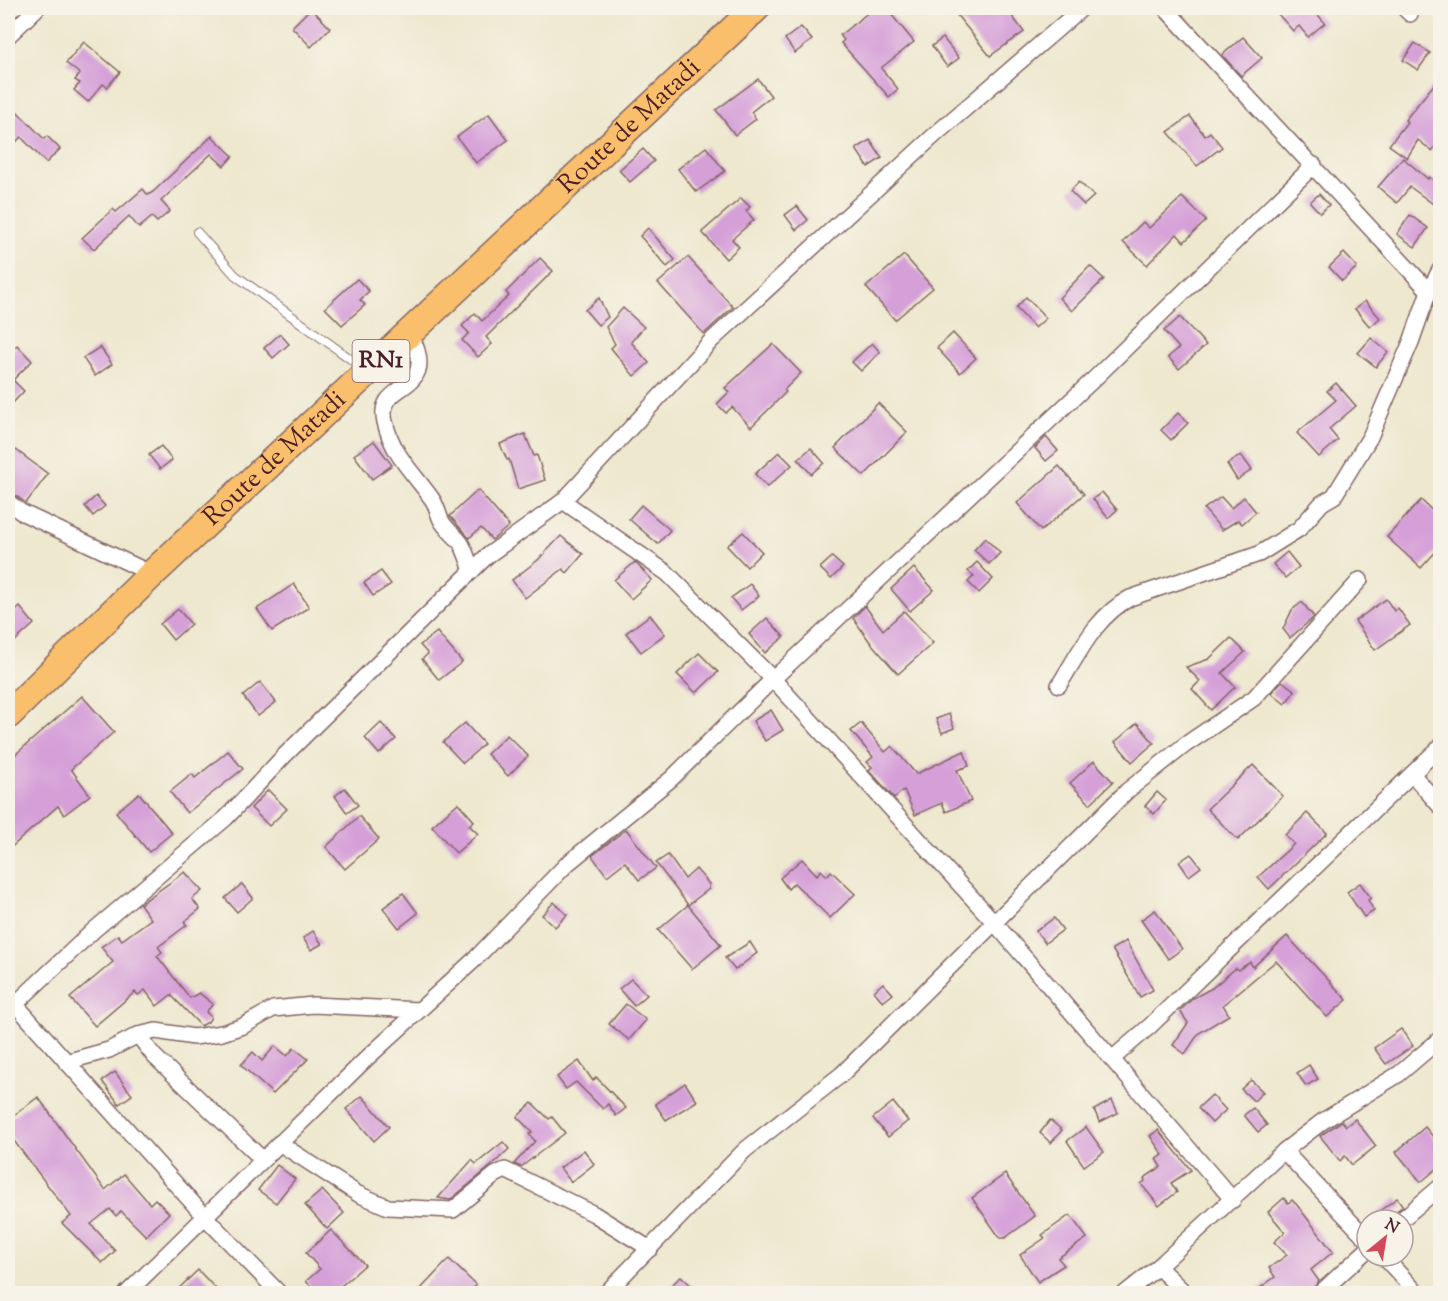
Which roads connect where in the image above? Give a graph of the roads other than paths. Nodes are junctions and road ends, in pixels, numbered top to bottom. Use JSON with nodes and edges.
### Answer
{"nodes":[{"id":1,"x":37,"y":8,"type":"edge"},
{"id":2,"x":756,"y":8,"type":"edge"},
{"id":3,"x":1082,"y":8,"type":"edge"},
{"id":4,"x":1165,"y":8,"type":"edge"},
{"id":5,"x":8,"y":36,"type":"edge"},
{"id":6,"x":1314,"y":165,"type":"junction"},
{"id":7,"x":197,"y":232,"type":"dead end"},
{"id":8,"x":1440,"y":270,"type":"edge"},
{"id":9,"x":1429,"y":291,"type":"junction"},
{"id":10,"x":411,"y":334,"type":"junction"},
{"id":11,"x":369,"y":372,"type":"junction"},
{"id":12,"x":563,"y":501,"type":"junction"},
{"id":13,"x":8,"y":502,"type":"edge"},
{"id":14,"x":472,"y":570,"type":"junction"},
{"id":15,"x":152,"y":574,"type":"junction"},
{"id":16,"x":1360,"y":580,"type":"dead end"},
{"id":17,"x":772,"y":679,"type":"junction"},
{"id":18,"x":1059,"y":685,"type":"dead end"},
{"id":19,"x":8,"y":715,"type":"edge"},
{"id":20,"x":1440,"y":747,"type":"edge"},
{"id":21,"x":1412,"y":774,"type":"junction"},
{"id":22,"x":1440,"y":806,"type":"edge"},
{"id":23,"x":993,"y":921,"type":"junction"},
{"id":24,"x":10,"y":1004,"type":"edge"},
{"id":25,"x":419,"y":1010,"type":"junction"},
{"id":26,"x":138,"y":1035,"type":"junction"},
{"id":27,"x":1440,"y":1039,"type":"edge"},
{"id":28,"x":1112,"y":1059,"type":"junction"},
{"id":29,"x":66,"y":1062,"type":"junction"},
{"id":30,"x":279,"y":1143,"type":"junction"},
{"id":31,"x":1284,"y":1151,"type":"junction"},
{"id":32,"x":262,"y":1160,"type":"junction"},
{"id":33,"x":1440,"y":1187,"type":"edge"},
{"id":34,"x":1233,"y":1200,"type":"junction"},
{"id":35,"x":1415,"y":1208,"type":"edge"},
{"id":36,"x":206,"y":1218,"type":"junction"},
{"id":37,"x":1355,"y":1226,"type":"edge"},
{"id":38,"x":650,"y":1249,"type":"junction"},
{"id":39,"x":1355,"y":1261,"type":"edge"},
{"id":40,"x":1158,"y":1268,"type":"junction"},
{"id":41,"x":1394,"y":1268,"type":"edge"},
{"id":42,"x":126,"y":1293,"type":"edge"},
{"id":43,"x":280,"y":1293,"type":"edge"},
{"id":44,"x":605,"y":1293,"type":"edge"},
{"id":45,"x":1124,"y":1293,"type":"edge"},
{"id":46,"x":1186,"y":1293,"type":"edge"},
{"id":47,"x":1319,"y":1293,"type":"edge"},
{"id":48,"x":1418,"y":1293,"type":"edge"}],
"edges":[{"from":1,"to":5,"type":"street"},
{"from":2,"to":10,"type":"highway","name":"Route de Matadi","number":"RN1"},
{"from":3,"to":12,"type":"street"},
{"from":4,"to":6,"type":"street"},
{"from":6,"to":9,"type":"street"},
{"from":6,"to":17,"type":"street"},
{"from":7,"to":11,"type":"lane"},
{"from":8,"to":9,"type":"street"},
{"from":9,"to":18,"type":"street"},
{"from":10,"to":11,"type":"highway","name":"Route de Matadi","number":"RN1"},
{"from":10,"to":14,"type":"street"},
{"from":11,"to":15,"type":"highway","name":"Route de Matadi","number":"RN1"},
{"from":12,"to":14,"type":"street"},
{"from":12,"to":17,"type":"street"},
{"from":13,"to":15,"type":"street"},
{"from":14,"to":24,"type":"street"},
{"from":15,"to":19,"type":"highway","name":"Route de Matadi","number":"RN1"},
{"from":16,"to":23,"type":"street"},
{"from":17,"to":23,"type":"street"},
{"from":17,"to":25,"type":"street"},
{"from":20,"to":21,"type":"street"},
{"from":21,"to":22,"type":"street"},
{"from":21,"to":28,"type":"street"},
{"from":23,"to":28,"type":"street"},
{"from":23,"to":38,"type":"street"},
{"from":24,"to":29,"type":"street"},
{"from":25,"to":26,"type":"street"},
{"from":25,"to":30,"type":"street"},
{"from":26,"to":29,"type":"street"},
{"from":26,"to":32,"type":"street"},
{"from":27,"to":31,"type":"street"},
{"from":28,"to":34,"type":"street"},
{"from":29,"to":36,"type":"street"},
{"from":30,"to":32,"type":"street"},
{"from":30,"to":38,"type":"street"},
{"from":31,"to":34,"type":"street"},
{"from":31,"to":37,"type":"street"},
{"from":32,"to":36,"type":"street"},
{"from":33,"to":35,"type":"street"},
{"from":34,"to":40,"type":"street"},
{"from":36,"to":42,"type":"street"},
{"from":36,"to":43,"type":"street"},
{"from":38,"to":44,"type":"street"},
{"from":39,"to":47,"type":"street"},
{"from":40,"to":45,"type":"street"},
{"from":40,"to":46,"type":"street"},
{"from":41,"to":48,"type":"street"}]}
